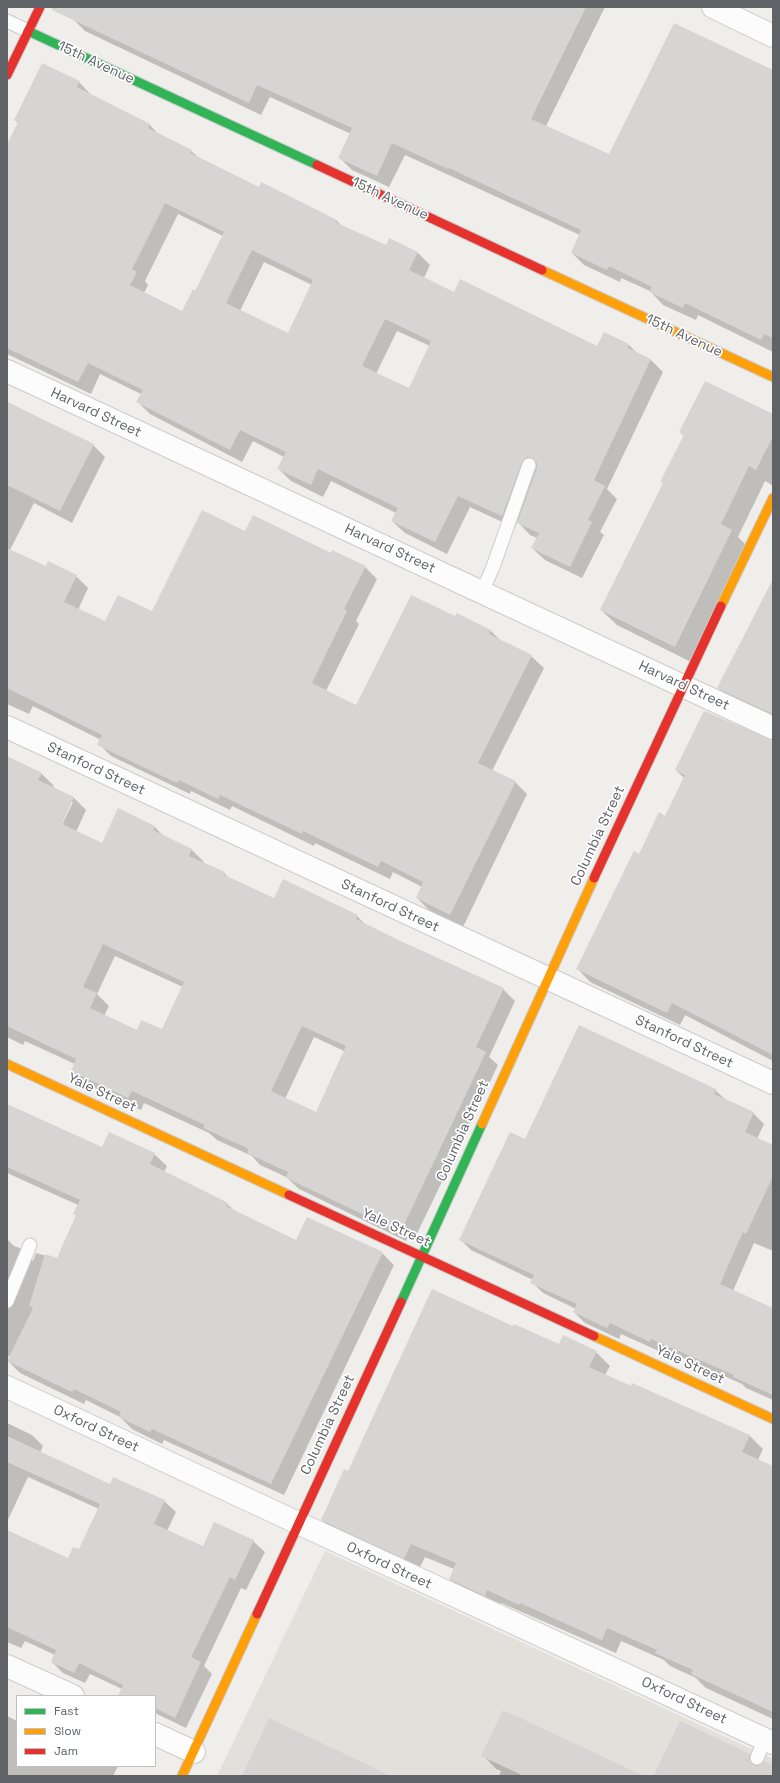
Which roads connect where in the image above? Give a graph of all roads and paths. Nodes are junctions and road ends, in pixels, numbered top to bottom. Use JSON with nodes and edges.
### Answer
{"nodes":[{"id":1,"x":40,"y":7,"type":"edge"},
{"id":2,"x":713,"y":7,"type":"edge"},
{"id":3,"x":7,"y":21,"type":"edge"},
{"id":4,"x":28,"y":31,"type":"junction"},
{"id":5,"x":773,"y":36,"type":"edge"},
{"id":6,"x":7,"y":75,"type":"edge"},
{"id":7,"x":7,"y":371,"type":"edge"},
{"id":8,"x":773,"y":377,"type":"edge"},
{"id":9,"x":528,"y":464,"type":"dead end"},
{"id":10,"x":773,"y":498,"type":"edge"},
{"id":11,"x":482,"y":592,"type":"junction"},
{"id":12,"x":683,"y":686,"type":"junction"},
{"id":13,"x":7,"y":727,"type":"edge"},
{"id":14,"x":773,"y":728,"type":"edge"},
{"id":15,"x":547,"y":979,"type":"junction"},
{"id":16,"x":7,"y":1064,"type":"edge"},
{"id":17,"x":773,"y":1083,"type":"edge"},
{"id":18,"x":30,"y":1245,"type":"dead end"},
{"id":19,"x":422,"y":1256,"type":"junction"},
{"id":20,"x":7,"y":1302,"type":"edge"},
{"id":21,"x":7,"y":1387,"type":"edge"},
{"id":22,"x":773,"y":1420,"type":"edge"},
{"id":23,"x":298,"y":1523,"type":"junction"},
{"id":24,"x":7,"y":1666,"type":"edge"},
{"id":25,"x":70,"y":1695,"type":"edge"},
{"id":26,"x":156,"y":1734,"type":"edge"},
{"id":27,"x":765,"y":1746,"type":"edge"},
{"id":28,"x":194,"y":1752,"type":"junction"},
{"id":29,"x":182,"y":1776,"type":"edge"}],
"edges":[{"from":1,"to":4,"type":"street"},
{"from":2,"to":5,"type":"street"},
{"from":3,"to":4,"type":"lane","name":"15th Avenue"},
{"from":4,"to":6,"type":"street"},
{"from":4,"to":8,"type":"street","name":"15th Avenue"},
{"from":7,"to":11,"type":"street","name":"Harvard Street"},
{"from":9,"to":11,"type":"lane"},
{"from":10,"to":12,"type":"street","name":"Columbia Street"},
{"from":11,"to":12,"type":"street","name":"Harvard Street"},
{"from":12,"to":14,"type":"street","name":"Harvard Street"},
{"from":12,"to":15,"type":"street","name":"Columbia Street"},
{"from":13,"to":15,"type":"street","name":"Stanford Street"},
{"from":15,"to":17,"type":"street","name":"Stanford Street"},
{"from":15,"to":19,"type":"street","name":"Columbia Street"},
{"from":16,"to":19,"type":"street","name":"Yale Street"},
{"from":18,"to":20,"type":"lane"},
{"from":19,"to":22,"type":"street","name":"Yale Street"},
{"from":19,"to":23,"type":"street","name":"Columbia Street"},
{"from":21,"to":23,"type":"street","name":"Oxford Street"},
{"from":23,"to":27,"type":"street","name":"Oxford Street"},
{"from":23,"to":28,"type":"street","name":"Columbia Street"},
{"from":24,"to":25,"type":"street"},
{"from":26,"to":28,"type":"street"},
{"from":28,"to":29,"type":"street","name":"Columbia Street"}]}
